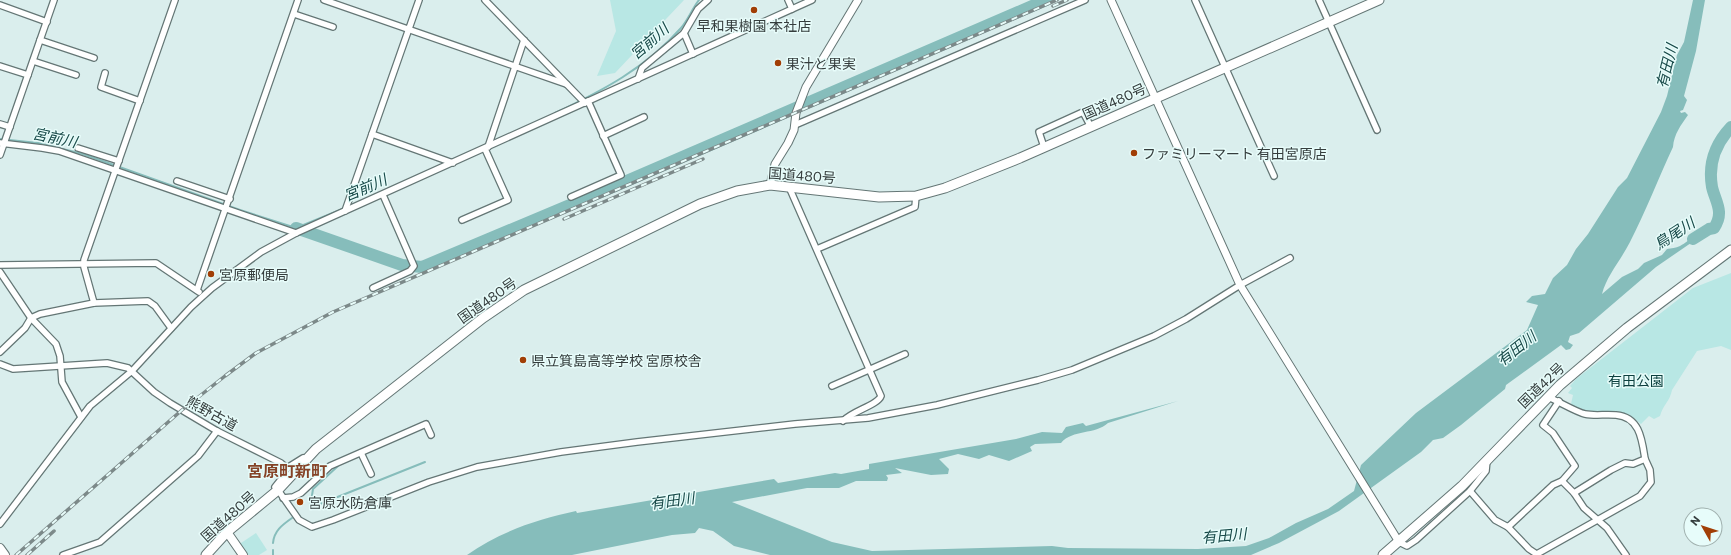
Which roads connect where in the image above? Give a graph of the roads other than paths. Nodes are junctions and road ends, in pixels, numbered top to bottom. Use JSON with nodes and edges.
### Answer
{"nodes":[{"id":1,"x":54,"y":0,"type":"edge"},
{"id":2,"x":175,"y":0,"type":"edge"},
{"id":3,"x":298,"y":0,"type":"edge"},
{"id":4,"x":324,"y":0,"type":"edge"},
{"id":5,"x":419,"y":0,"type":"edge"},
{"id":6,"x":485,"y":0,"type":"edge"},
{"id":7,"x":708,"y":0,"type":"edge"},
{"id":8,"x":788,"y":0,"type":"edge"},
{"id":9,"x":812,"y":0,"type":"edge"},
{"id":10,"x":858,"y":0,"type":"edge"},
{"id":11,"x":1085,"y":0,"type":"edge"},
{"id":12,"x":1111,"y":0,"type":"edge"},
{"id":13,"x":1196,"y":0,"type":"edge"},
{"id":14,"x":1319,"y":0,"type":"edge"},
{"id":15,"x":1379,"y":0,"type":"edge"},
{"id":16,"x":0,"y":6,"type":"edge"},
{"id":17,"x":792,"y":9,"type":"junction"},
{"id":18,"x":294,"y":14,"type":"junction"},
{"id":19,"x":47,"y":22,"type":"junction"},
{"id":20,"x":1329,"y":22,"type":"junction"},
{"id":21,"x":333,"y":27,"type":"dead end"},
{"id":22,"x":408,"y":29,"type":"junction"},
{"id":23,"x":684,"y":33,"type":"junction"},
{"id":24,"x":40,"y":40,"type":"junction"},
{"id":25,"x":524,"y":40,"type":"junction"},
{"id":26,"x":693,"y":54,"type":"junction"},
{"id":27,"x":94,"y":58,"type":"dead end"},
{"id":28,"x":33,"y":61,"type":"junction"},
{"id":29,"x":0,"y":66,"type":"edge"},
{"id":30,"x":515,"y":66,"type":"junction"},
{"id":31,"x":1225,"y":68,"type":"junction"},
{"id":32,"x":105,"y":73,"type":"dead end"},
{"id":33,"x":76,"y":75,"type":"dead end"},
{"id":34,"x":28,"y":76,"type":"junction"},
{"id":35,"x":638,"y":79,"type":"junction"},
{"id":36,"x":566,"y":84,"type":"junction"},
{"id":37,"x":1156,"y":98,"type":"junction"},
{"id":38,"x":140,"y":100,"type":"junction"},
{"id":39,"x":587,"y":102,"type":"junction"},
{"id":40,"x":644,"y":117,"type":"dead end"},
{"id":41,"x":0,"y":124,"type":"edge"},
{"id":42,"x":795,"y":125,"type":"junction"},
{"id":43,"x":10,"y":127,"type":"junction"},
{"id":44,"x":1091,"y":127,"type":"junction"},
{"id":45,"x":1377,"y":130,"type":"dead end"},
{"id":46,"x":372,"y":134,"type":"junction"},
{"id":47,"x":603,"y":136,"type":"junction"},
{"id":48,"x":2,"y":143,"type":"edge"},
{"id":49,"x":1044,"y":147,"type":"junction"},
{"id":50,"x":78,"y":148,"type":"dead end"},
{"id":51,"x":486,"y":148,"type":"junction"},
{"id":52,"x":0,"y":155,"type":"edge"},
{"id":53,"x":119,"y":161,"type":"junction"},
{"id":54,"x":452,"y":163,"type":"junction"},
{"id":55,"x":116,"y":170,"type":"junction"},
{"id":56,"x":1274,"y":176,"type":"dead end"},
{"id":57,"x":177,"y":181,"type":"dead end"},
{"id":58,"x":770,"y":185,"type":"junction"},
{"id":59,"x":789,"y":187,"type":"junction"},
{"id":60,"x":383,"y":195,"type":"junction"},
{"id":61,"x":916,"y":196,"type":"junction"},
{"id":62,"x":571,"y":197,"type":"dead end"},
{"id":63,"x":230,"y":199,"type":"junction"},
{"id":64,"x":226,"y":209,"type":"junction"},
{"id":65,"x":345,"y":211,"type":"junction"},
{"id":66,"x":462,"y":220,"type":"dead end"},
{"id":67,"x":296,"y":233,"type":"junction"},
{"id":68,"x":817,"y":249,"type":"junction"},
{"id":69,"x":1731,"y":250,"type":"edge"},
{"id":70,"x":1290,"y":258,"type":"dead end"},
{"id":71,"x":0,"y":265,"type":"edge"},
{"id":72,"x":84,"y":265,"type":"junction"},
{"id":73,"x":0,"y":272,"type":"edge"},
{"id":74,"x":1240,"y":285,"type":"junction"},
{"id":75,"x":373,"y":288,"type":"dead end"},
{"id":76,"x":197,"y":290,"type":"junction"},
{"id":77,"x":204,"y":296,"type":"junction"},
{"id":78,"x":94,"y":303,"type":"junction"},
{"id":79,"x":31,"y":318,"type":"junction"},
{"id":80,"x":171,"y":328,"type":"junction"},
{"id":81,"x":0,"y":352,"type":"edge"},
{"id":82,"x":905,"y":354,"type":"dead end"},
{"id":83,"x":0,"y":364,"type":"edge"},
{"id":84,"x":62,"y":367,"type":"junction"},
{"id":85,"x":132,"y":370,"type":"junction"},
{"id":86,"x":871,"y":370,"type":"junction"},
{"id":87,"x":832,"y":386,"type":"dead end"},
{"id":88,"x":1548,"y":397,"type":"junction"},
{"id":89,"x":1559,"y":401,"type":"junction"},
{"id":90,"x":81,"y":417,"type":"junction"},
{"id":91,"x":842,"y":421,"type":"junction"},
{"id":92,"x":217,"y":431,"type":"junction"},
{"id":93,"x":431,"y":435,"type":"dead end"},
{"id":94,"x":316,"y":449,"type":"junction"},
{"id":95,"x":361,"y":453,"type":"junction"},
{"id":96,"x":1488,"y":458,"type":"junction"},
{"id":97,"x":1645,"y":460,"type":"junction"},
{"id":98,"x":287,"y":468,"type":"junction"},
{"id":99,"x":371,"y":474,"type":"dead end"},
{"id":100,"x":1562,"y":481,"type":"junction"},
{"id":101,"x":1470,"y":491,"type":"junction"},
{"id":102,"x":280,"y":494,"type":"junction"},
{"id":103,"x":1574,"y":494,"type":"junction"},
{"id":104,"x":267,"y":499,"type":"junction"},
{"id":105,"x":1598,"y":520,"type":"junction"},
{"id":106,"x":0,"y":524,"type":"edge"},
{"id":107,"x":1508,"y":527,"type":"junction"},
{"id":108,"x":227,"y":532,"type":"junction"},
{"id":109,"x":1399,"y":542,"type":"junction"},
{"id":110,"x":0,"y":548,"type":"edge"},
{"id":111,"x":5,"y":555,"type":"edge"},
{"id":112,"x":63,"y":555,"type":"edge"},
{"id":113,"x":206,"y":555,"type":"edge"},
{"id":114,"x":243,"y":555,"type":"edge"},
{"id":115,"x":1383,"y":555,"type":"edge"},
{"id":116,"x":1538,"y":555,"type":"edge"},
{"id":117,"x":1626,"y":555,"type":"edge"}],
"edges":[{"from":1,"to":19,"type":"street"},
{"from":2,"to":38,"type":"street"},
{"from":3,"to":18,"type":"street"},
{"from":4,"to":22,"type":"street"},
{"from":5,"to":22,"type":"street"},
{"from":6,"to":25,"type":"street"},
{"from":7,"to":23,"type":"street"},
{"from":8,"to":17,"type":"street"},
{"from":9,"to":17,"type":"street"},
{"from":10,"to":42,"type":"street"},
{"from":11,"to":42,"type":"street"},
{"from":12,"to":37,"type":"street"},
{"from":13,"to":31,"type":"street"},
{"from":14,"to":20,"type":"street"},
{"from":15,"to":20,"type":"highway","name":"国道480号"},
{"from":16,"to":19,"type":"street"},
{"from":17,"to":26,"type":"street"},
{"from":18,"to":21,"type":"street"},
{"from":18,"to":63,"type":"street"},
{"from":19,"to":24,"type":"street"},
{"from":20,"to":31,"type":"highway","name":"国道480号"},
{"from":20,"to":45,"type":"street"},
{"from":22,"to":30,"type":"street"},
{"from":22,"to":46,"type":"street"},
{"from":23,"to":26,"type":"street"},
{"from":23,"to":35,"type":"street"},
{"from":24,"to":27,"type":"street"},
{"from":24,"to":28,"type":"street"},
{"from":25,"to":30,"type":"street"},
{"from":25,"to":36,"type":"street"},
{"from":26,"to":35,"type":"street"},
{"from":28,"to":33,"type":"street"},
{"from":28,"to":34,"type":"street"},
{"from":29,"to":34,"type":"street"},
{"from":30,"to":36,"type":"street"},
{"from":30,"to":51,"type":"street"},
{"from":31,"to":37,"type":"highway","name":"国道480号"},
{"from":31,"to":56,"type":"street"},
{"from":32,"to":38,"type":"street"},
{"from":34,"to":43,"type":"street"},
{"from":35,"to":39,"type":"street"},
{"from":36,"to":39,"type":"street"},
{"from":37,"to":44,"type":"highway","name":"国道480号"},
{"from":37,"to":74,"type":"street"},
{"from":38,"to":53,"type":"street"},
{"from":39,"to":47,"type":"street"},
{"from":39,"to":51,"type":"street"},
{"from":40,"to":47,"type":"street"},
{"from":41,"to":43,"type":"street"},
{"from":42,"to":58,"type":"street"},
{"from":43,"to":48,"type":"street"},
{"from":44,"to":49,"type":"highway","name":"国道480号"},
{"from":44,"to":49,"type":"street"},
{"from":46,"to":54,"type":"street"},
{"from":46,"to":65,"type":"street"},
{"from":47,"to":62,"type":"street"},
{"from":48,"to":52,"type":"street"},
{"from":48,"to":55,"type":"street"},
{"from":49,"to":61,"type":"highway","name":"国道480号"},
{"from":50,"to":53,"type":"street"},
{"from":51,"to":54,"type":"street"},
{"from":51,"to":66,"type":"street"},
{"from":53,"to":55,"type":"street"},
{"from":54,"to":60,"type":"street"},
{"from":55,"to":64,"type":"street"},
{"from":55,"to":72,"type":"street"},
{"from":57,"to":63,"type":"street"},
{"from":58,"to":59,"type":"highway","name":"国道480号"},
{"from":58,"to":94,"type":"highway","name":"国道480号"},
{"from":59,"to":61,"type":"highway","name":"国道480号"},
{"from":59,"to":68,"type":"street"},
{"from":60,"to":65,"type":"street"},
{"from":60,"to":75,"type":"street"},
{"from":61,"to":68,"type":"street"},
{"from":63,"to":64,"type":"street"},
{"from":64,"to":67,"type":"street"},
{"from":64,"to":76,"type":"street"},
{"from":65,"to":67,"type":"street"},
{"from":67,"to":77,"type":"street"},
{"from":68,"to":86,"type":"street"},
{"from":69,"to":88,"type":"highway","name":"国道42号"},
{"from":70,"to":74,"type":"street"},
{"from":71,"to":72,"type":"street"},
{"from":72,"to":76,"type":"street"},
{"from":72,"to":78,"type":"street"},
{"from":73,"to":79,"type":"street"},
{"from":74,"to":91,"type":"street"},
{"from":74,"to":109,"type":"street"},
{"from":76,"to":77,"type":"street"},
{"from":77,"to":80,"type":"street"},
{"from":78,"to":79,"type":"street"},
{"from":78,"to":80,"type":"street"},
{"from":79,"to":81,"type":"street"},
{"from":79,"to":84,"type":"street"},
{"from":80,"to":85,"type":"street"},
{"from":82,"to":86,"type":"street"},
{"from":83,"to":84,"type":"street"},
{"from":84,"to":85,"type":"street"},
{"from":84,"to":90,"type":"street"},
{"from":85,"to":90,"type":"street"},
{"from":85,"to":92,"type":"street","name":"熊野古道"},
{"from":86,"to":87,"type":"street"},
{"from":86,"to":91,"type":"street"},
{"from":88,"to":89,"type":"street"},
{"from":88,"to":96,"type":"highway","name":"国道42号"},
{"from":89,"to":97,"type":"street"},
{"from":89,"to":100,"type":"street"},
{"from":90,"to":106,"type":"street"},
{"from":91,"to":102,"type":"street"},
{"from":92,"to":98,"type":"street","name":"熊野古道"},
{"from":92,"to":112,"type":"street"},
{"from":93,"to":95,"type":"street"},
{"from":94,"to":98,"type":"street"},
{"from":94,"to":102,"type":"highway","name":"国道480号"},
{"from":95,"to":99,"type":"street"},
{"from":95,"to":102,"type":"street"},
{"from":96,"to":101,"type":"street"},
{"from":96,"to":109,"type":"highway","name":"国道42号"},
{"from":97,"to":103,"type":"street"},
{"from":97,"to":105,"type":"street"},
{"from":98,"to":104,"type":"street"},
{"from":100,"to":103,"type":"street"},
{"from":100,"to":107,"type":"street"},
{"from":101,"to":107,"type":"street"},
{"from":101,"to":109,"type":"street"},
{"from":102,"to":104,"type":"highway","name":"国道480号"},
{"from":103,"to":105,"type":"street"},
{"from":104,"to":108,"type":"highway","name":"国道480号"},
{"from":105,"to":116,"type":"street"},
{"from":105,"to":117,"type":"street"},
{"from":107,"to":116,"type":"street"},
{"from":108,"to":113,"type":"highway","name":"国道480号"},
{"from":108,"to":114,"type":"main road"},
{"from":109,"to":115,"type":"highway","name":"国道42号"},
{"from":110,"to":111,"type":"main road"}]}
